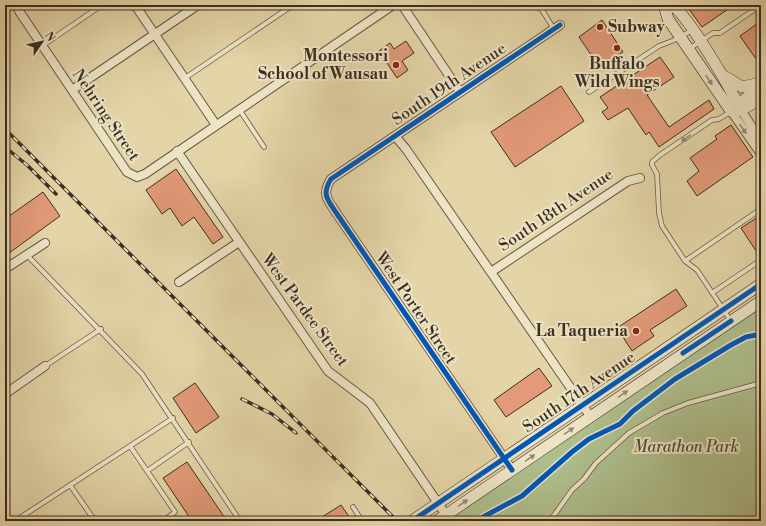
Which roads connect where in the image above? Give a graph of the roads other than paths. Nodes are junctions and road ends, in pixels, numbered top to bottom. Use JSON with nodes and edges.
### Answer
{"nodes":[{"id":1,"x":102,"y":5,"type":"edge"},
{"id":2,"x":135,"y":5,"type":"edge"},
{"id":3,"x":198,"y":5,"type":"edge"},
{"id":4,"x":293,"y":5,"type":"edge"},
{"id":5,"x":392,"y":5,"type":"edge"},
{"id":6,"x":402,"y":5,"type":"edge"},
{"id":7,"x":537,"y":5,"type":"edge"},
{"id":8,"x":664,"y":5,"type":"edge"},
{"id":9,"x":671,"y":5,"type":"edge"},
{"id":10,"x":761,"y":5,"type":"edge"},
{"id":11,"x":18,"y":6,"type":"edge"},
{"id":12,"x":557,"y":27,"type":"joint"},
{"id":13,"x":693,"y":30,"type":"junction"},
{"id":14,"x":154,"y":34,"type":"junction"},
{"id":15,"x":680,"y":38,"type":"junction"},
{"id":16,"x":700,"y":41,"type":"junction"},
{"id":17,"x":42,"y":46,"type":"junction"},
{"id":18,"x":688,"y":49,"type":"junction"},
{"id":19,"x":721,"y":73,"type":"junction"},
{"id":20,"x":184,"y":78,"type":"junction"},
{"id":21,"x":761,"y":84,"type":"edge"},
{"id":22,"x":72,"y":90,"type":"junction"},
{"id":23,"x":460,"y":92,"type":"junction"},
{"id":24,"x":589,"y":92,"type":"dead end"},
{"id":25,"x":761,"y":98,"type":"edge"},
{"id":26,"x":737,"y":108,"type":"junction"},
{"id":27,"x":239,"y":109,"type":"junction"},
{"id":28,"x":216,"y":125,"type":"junction"},
{"id":29,"x":758,"y":129,"type":"edge"},
{"id":30,"x":395,"y":136,"type":"junction"},
{"id":31,"x":761,"y":141,"type":"edge"},
{"id":32,"x":264,"y":147,"type":"dead end"},
{"id":33,"x":177,"y":151,"type":"junction"},
{"id":34,"x":761,"y":154,"type":"edge"},
{"id":35,"x":352,"y":164,"type":"joint"},
{"id":36,"x":640,"y":178,"type":"dead end"},
{"id":37,"x":761,"y":209,"type":"edge"},
{"id":38,"x":45,"y":242,"type":"dead end"},
{"id":39,"x":239,"y":242,"type":"junction"},
{"id":40,"x":26,"y":255,"type":"junction"},
{"id":41,"x":761,"y":260,"type":"edge"},
{"id":42,"x":685,"y":261,"type":"junction"},
{"id":43,"x":5,"y":269,"type":"edge"},
{"id":44,"x":491,"y":272,"type":"junction"},
{"id":45,"x":179,"y":282,"type":"dead end"},
{"id":46,"x":761,"y":284,"type":"edge"},
{"id":47,"x":712,"y":293,"type":"junction"},
{"id":48,"x":761,"y":301,"type":"edge"},
{"id":49,"x":724,"y":310,"type":"junction"},
{"id":50,"x":731,"y":321,"type":"junction"},
{"id":51,"x":101,"y":329,"type":"junction"},
{"id":52,"x":45,"y":366,"type":"joint"},
{"id":53,"x":761,"y":383,"type":"edge"},
{"id":54,"x":5,"y":394,"type":"edge"},
{"id":55,"x":583,"y":405,"type":"junction"},
{"id":56,"x":590,"y":416,"type":"junction"},
{"id":57,"x":173,"y":418,"type":"junction"},
{"id":58,"x":189,"y":442,"type":"junction"},
{"id":59,"x":130,"y":446,"type":"junction"},
{"id":60,"x":504,"y":459,"type":"junction"},
{"id":61,"x":512,"y":470,"type":"junction"},
{"id":62,"x":147,"y":471,"type":"junction"},
{"id":63,"x":70,"y":485,"type":"junction"},
{"id":64,"x":438,"y":503,"type":"junction"},
{"id":65,"x":352,"y":507,"type":"dead end"},
{"id":66,"x":441,"y":518,"type":"edge"},
{"id":67,"x":15,"y":521,"type":"edge"},
{"id":68,"x":95,"y":521,"type":"edge"},
{"id":69,"x":162,"y":521,"type":"edge"},
{"id":70,"x":240,"y":521,"type":"edge"},
{"id":71,"x":362,"y":521,"type":"edge"},
{"id":72,"x":412,"y":521,"type":"edge"},
{"id":73,"x":550,"y":521,"type":"edge"}],
"edges":[{"from":1,"to":17,"type":"lane"},
{"from":2,"to":14,"type":"street"},
{"from":3,"to":14,"type":"street"},
{"from":4,"to":20,"type":"lane"},
{"from":5,"to":27,"type":"street"},
{"from":6,"to":23,"type":"street"},
{"from":7,"to":12,"type":"lane"},
{"from":8,"to":15,"type":"main road"},
{"from":9,"to":13,"type":"main road"},
{"from":10,"to":16,"type":"lane"},
{"from":11,"to":17,"type":"street","name":"Nehring Street"},
{"from":12,"to":23,"type":"street","name":"South 19th Avenue"},
{"from":13,"to":15,"type":"lane"},
{"from":13,"to":16,"type":"main road"},
{"from":14,"to":20,"type":"street"},
{"from":14,"to":22,"type":"street"},
{"from":15,"to":18,"type":"main road"},
{"from":15,"to":24,"type":"lane"},
{"from":16,"to":18,"type":"lane"},
{"from":16,"to":19,"type":"main road"},
{"from":17,"to":22,"type":"street","name":"Nehring Street"},
{"from":18,"to":26,"type":"main road","one_way":true},
{"from":19,"to":21,"type":"main road"},
{"from":19,"to":26,"type":"main road"},
{"from":20,"to":28,"type":"street"},
{"from":21,"to":26,"type":"main road"},
{"from":22,"to":33,"type":"street","name":"Nehring Street"},
{"from":23,"to":30,"type":"street","name":"South 19th Avenue"},
{"from":25,"to":26,"type":"main road"},
{"from":26,"to":29,"type":"street"},
{"from":26,"to":34,"type":"street","one_way":true},
{"from":26,"to":42,"type":"lane","one_way":true},
{"from":27,"to":28,"type":"street"},
{"from":27,"to":32,"type":"lane"},
{"from":28,"to":33,"type":"street"},
{"from":29,"to":31,"type":"street"},
{"from":30,"to":35,"type":"street","name":"South 19th Avenue"},
{"from":30,"to":44,"type":"street"},
{"from":33,"to":39,"type":"street","name":"West Pardee Street"},
{"from":35,"to":60,"type":"street","name":"West Porter Street"},
{"from":36,"to":44,"type":"street","name":"South 18th Avenue"},
{"from":37,"to":42,"type":"lane"},
{"from":38,"to":40,"type":"street"},
{"from":39,"to":45,"type":"street"},
{"from":39,"to":64,"type":"street","name":"West Pardee Street"},
{"from":40,"to":43,"type":"street"},
{"from":40,"to":51,"type":"lane"},
{"from":41,"to":47,"type":"lane"},
{"from":42,"to":47,"type":"lane"},
{"from":44,"to":55,"type":"street"},
{"from":46,"to":49,"type":"main road","name":"South 17th Avenue"},
{"from":47,"to":49,"type":"lane"},
{"from":48,"to":50,"type":"main road","name":"South 17th Avenue"},
{"from":49,"to":50,"type":"lane"},
{"from":49,"to":55,"type":"main road","name":"South 17th Avenue"},
{"from":56,"to":50,"type":"main road","name":"South 17th Avenue","one_way":true},
{"from":51,"to":52,"type":"lane"},
{"from":51,"to":57,"type":"lane"},
{"from":52,"to":54,"type":"street"},
{"from":53,"to":73,"type":"lane"},
{"from":55,"to":56,"type":"street"},
{"from":55,"to":60,"type":"main road","name":"South 17th Avenue"},
{"from":61,"to":56,"type":"main road","name":"South 17th Avenue","one_way":true},
{"from":57,"to":58,"type":"lane"},
{"from":57,"to":59,"type":"lane"},
{"from":58,"to":62,"type":"lane"},
{"from":58,"to":70,"type":"lane"},
{"from":59,"to":62,"type":"lane"},
{"from":59,"to":63,"type":"lane"},
{"from":60,"to":61,"type":"street","name":"West Porter Street"},
{"from":60,"to":64,"type":"main road","name":"South 17th Avenue"},
{"from":66,"to":61,"type":"main road","name":"South 17th Avenue","one_way":true},
{"from":62,"to":69,"type":"lane"},
{"from":63,"to":67,"type":"lane"},
{"from":63,"to":68,"type":"lane"},
{"from":64,"to":66,"type":"street","name":"West Pardee Street"},
{"from":64,"to":72,"type":"main road","name":"South 17th Avenue"},
{"from":65,"to":71,"type":"lane"}]}
